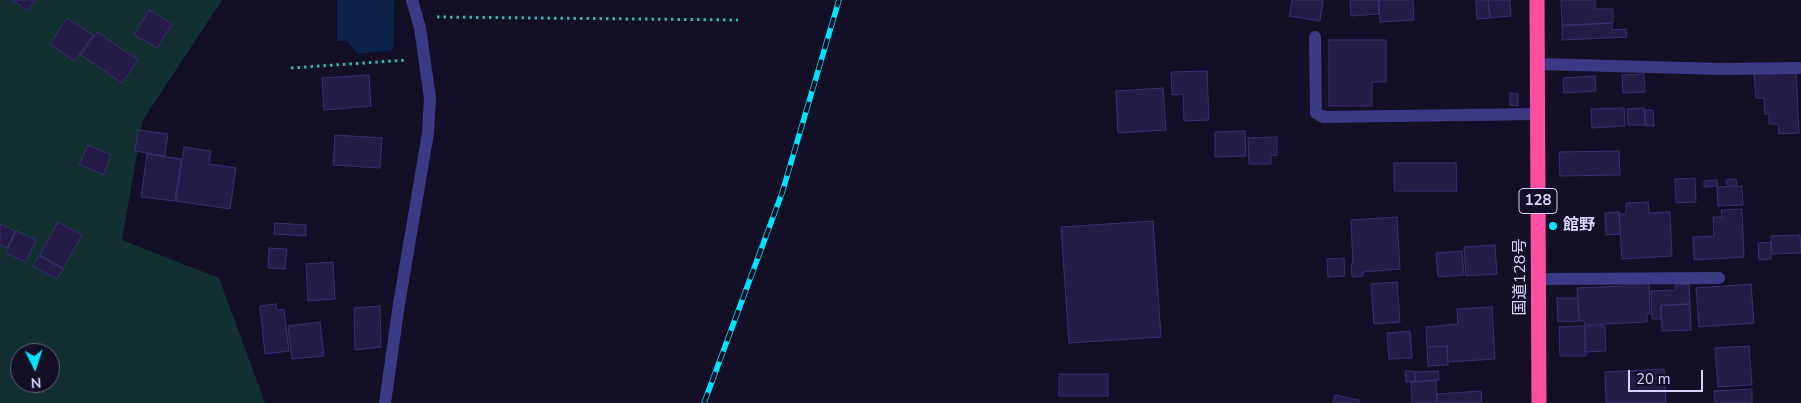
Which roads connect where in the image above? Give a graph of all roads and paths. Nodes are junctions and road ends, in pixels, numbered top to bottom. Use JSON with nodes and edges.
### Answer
{"nodes":[{"id":1,"x":412,"y":0,"type":"edge"},
{"id":2,"x":1536,"y":0,"type":"edge"},
{"id":3,"x":416,"y":17,"type":"junction"},
{"id":4,"x":738,"y":20,"type":"dead end"},
{"id":5,"x":1315,"y":37,"type":"dead end"},
{"id":6,"x":425,"y":59,"type":"junction"},
{"id":7,"x":1537,"y":64,"type":"junction"},
{"id":8,"x":291,"y":68,"type":"dead end"},
{"id":9,"x":1801,"y":68,"type":"edge"},
{"id":10,"x":1537,"y":114,"type":"junction"},
{"id":11,"x":1539,"y":278,"type":"junction"},
{"id":12,"x":1719,"y":278,"type":"dead end"},
{"id":13,"x":385,"y":403,"type":"edge"},
{"id":14,"x":1538,"y":403,"type":"edge"}],
"edges":[{"from":1,"to":3,"type":"street"},
{"from":2,"to":7,"type":"highway","name":"国道128号","number":"128"},
{"from":3,"to":4,"type":"path"},
{"from":3,"to":6,"type":"street"},
{"from":5,"to":10,"type":"street"},
{"from":6,"to":8,"type":"path"},
{"from":6,"to":13,"type":"street"},
{"from":7,"to":9,"type":"street"},
{"from":7,"to":10,"type":"highway","name":"国道128号","number":"128"},
{"from":10,"to":11,"type":"highway","name":"国道128号","number":"128"},
{"from":11,"to":12,"type":"street"},
{"from":11,"to":14,"type":"highway","name":"国道128号","number":"128"}]}
